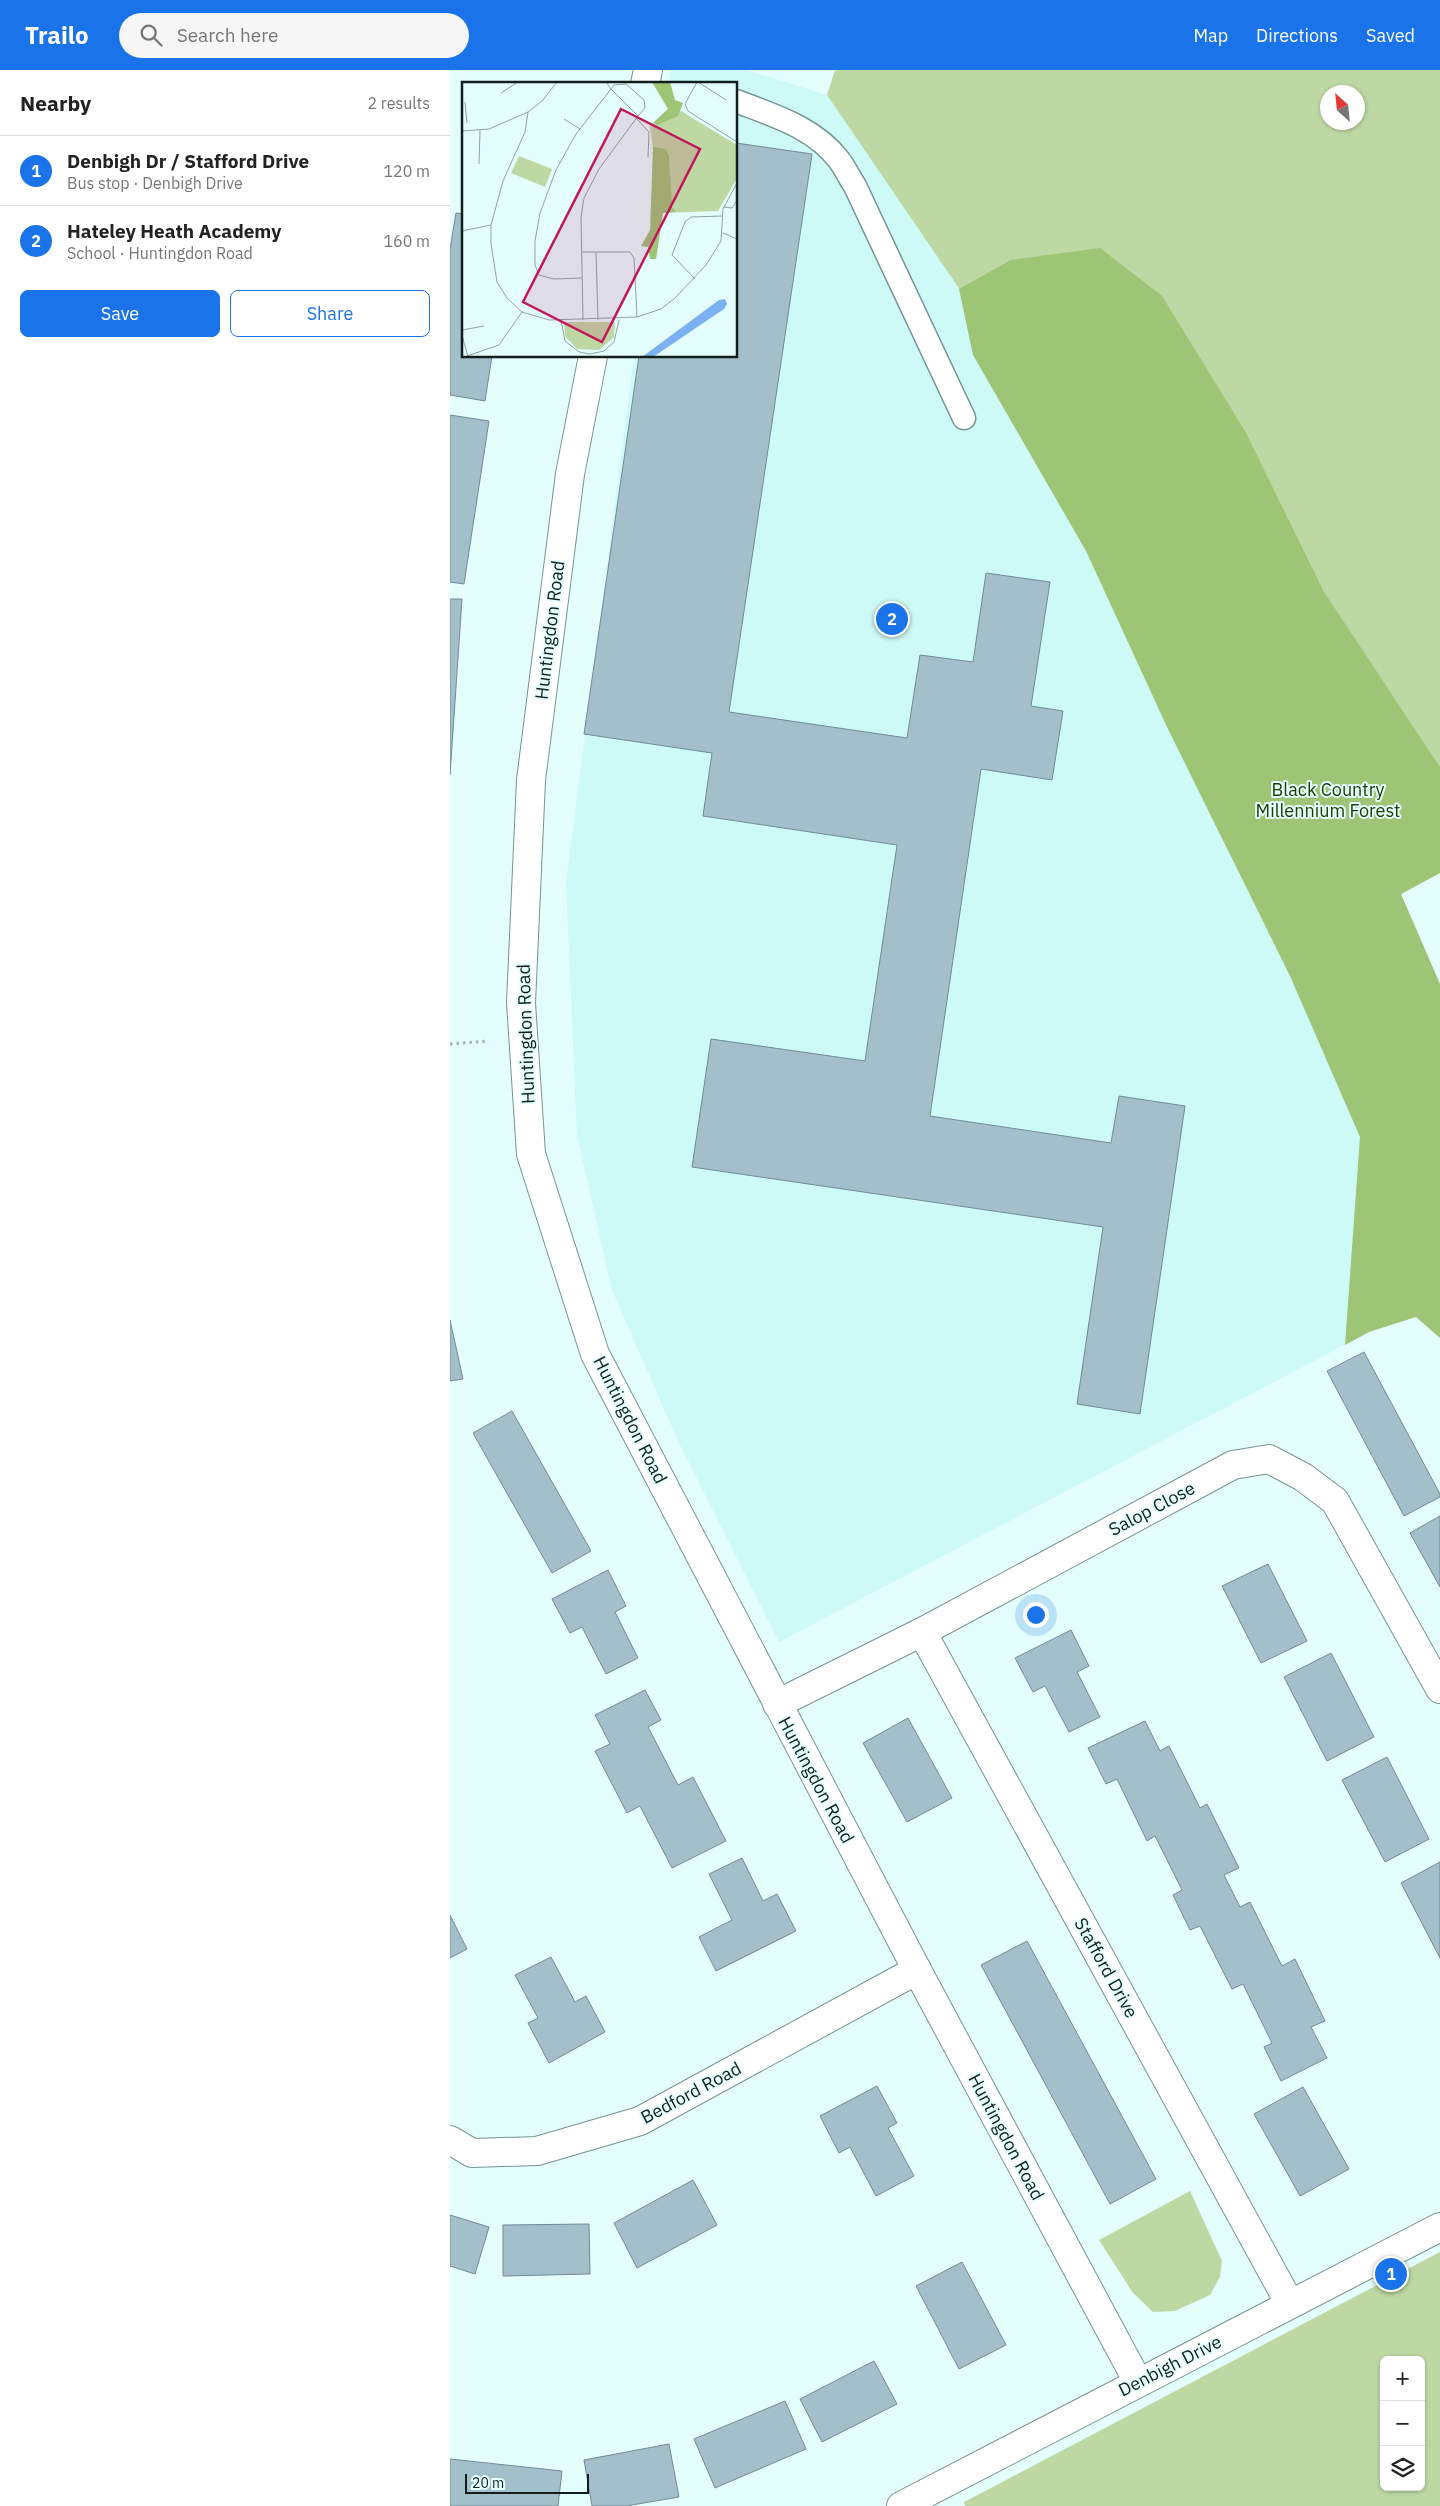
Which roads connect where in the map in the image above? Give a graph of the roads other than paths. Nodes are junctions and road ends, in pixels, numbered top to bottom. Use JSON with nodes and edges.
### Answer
{"nodes":[{"id":1,"x":738,"y":102,"type":"edge"},
{"id":2,"x":593,"y":358,"type":"edge"},
{"id":3,"x":964,"y":418,"type":"dead end"},
{"id":4,"x":922,"y":1632,"type":"junction"},
{"id":5,"x":1440,"y":1689,"type":"edge"},
{"id":6,"x":777,"y":1704,"type":"junction"},
{"id":7,"x":917,"y":1970,"type":"junction"},
{"id":8,"x":450,"y":2140,"type":"edge"},
{"id":9,"x":1440,"y":2227,"type":"edge"},
{"id":10,"x":1290,"y":2304,"type":"junction"},
{"id":11,"x":1138,"y":2382,"type":"junction"},
{"id":12,"x":917,"y":2502,"type":"edge"}],
"edges":[{"from":1,"to":3,"type":"lane"},
{"from":2,"to":6,"type":"street","name":"Huntingdon Road"},
{"from":4,"to":5,"type":"street","name":"Salop Close"},
{"from":4,"to":6,"type":"street","name":"Salop Close"},
{"from":4,"to":10,"type":"street","name":"Stafford Drive"},
{"from":6,"to":7,"type":"street","name":"Huntingdon Road"},
{"from":7,"to":8,"type":"street","name":"Bedford Road"},
{"from":7,"to":11,"type":"street","name":"Huntingdon Road"},
{"from":9,"to":10,"type":"street","name":"Denbigh Drive"},
{"from":10,"to":11,"type":"street","name":"Denbigh Drive"},
{"from":11,"to":12,"type":"street","name":"Denbigh Drive"}]}
